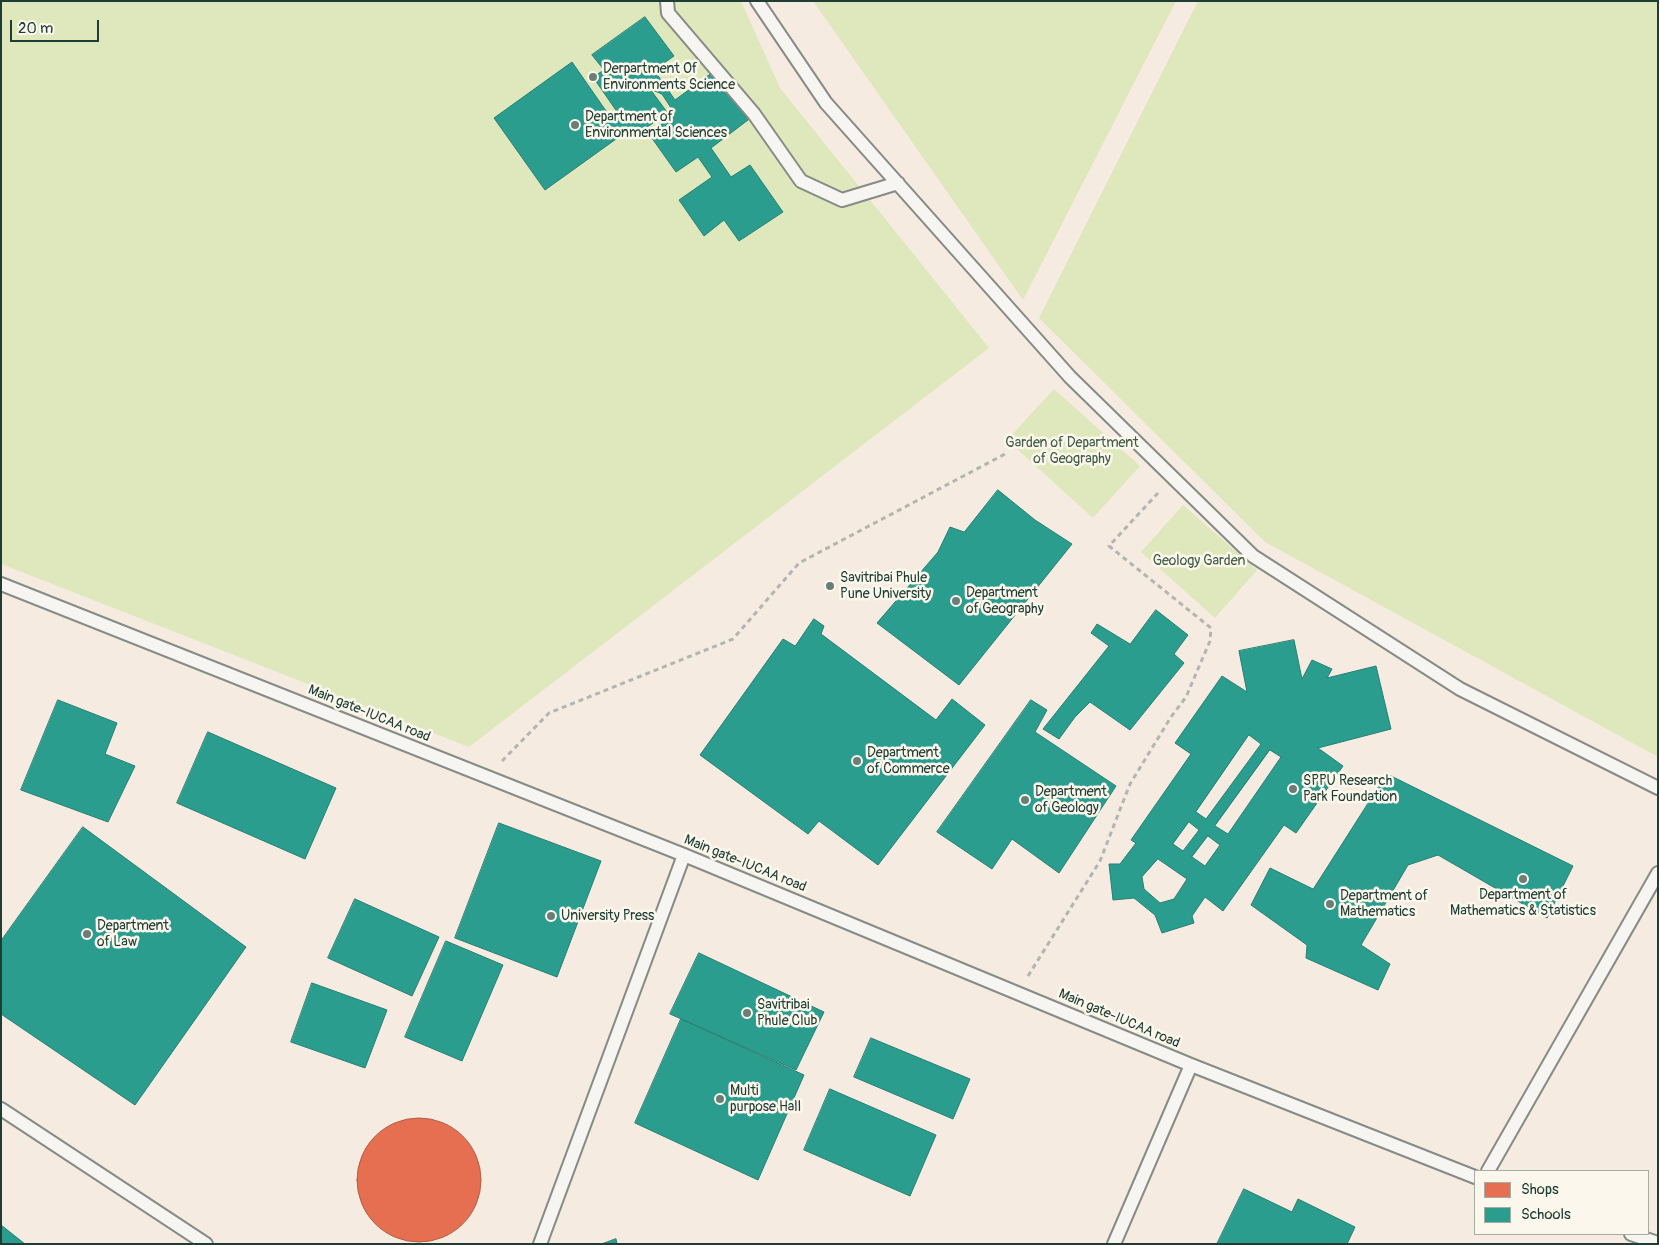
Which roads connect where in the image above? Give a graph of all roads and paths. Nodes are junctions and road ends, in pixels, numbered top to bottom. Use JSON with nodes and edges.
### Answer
{"nodes":[{"id":1,"x":667,"y":1,"type":"edge"},
{"id":2,"x":757,"y":1,"type":"edge"},
{"id":3,"x":898,"y":183,"type":"junction"},
{"id":4,"x":1007,"y":453,"type":"dead end"},
{"id":5,"x":1172,"y":477,"type":"junction"},
{"id":6,"x":1,"y":584,"type":"edge"},
{"id":7,"x":486,"y":777,"type":"junction"},
{"id":8,"x":1658,"y":788,"type":"edge"},
{"id":9,"x":684,"y":855,"type":"junction"},
{"id":10,"x":1658,"y":873,"type":"edge"},
{"id":11,"x":1017,"y":993,"type":"junction"},
{"id":12,"x":1191,"y":1065,"type":"junction"},
{"id":13,"x":1,"y":1108,"type":"edge"},
{"id":14,"x":1489,"y":1170,"type":"edge"},
{"id":15,"x":1474,"y":1177,"type":"edge"},
{"id":16,"x":1635,"y":1235,"type":"edge"},
{"id":17,"x":1658,"y":1243,"type":"edge"},
{"id":18,"x":206,"y":1244,"type":"edge"},
{"id":19,"x":540,"y":1244,"type":"edge"},
{"id":20,"x":1114,"y":1244,"type":"edge"}],
"edges":[{"from":1,"to":3,"type":"lane"},
{"from":2,"to":3,"type":"lane"},
{"from":3,"to":5,"type":"lane"},
{"from":4,"to":7,"type":"path"},
{"from":5,"to":8,"type":"lane"},
{"from":5,"to":11,"type":"path"},
{"from":6,"to":7,"type":"lane","name":"Main gate-IUCAA road"},
{"from":7,"to":9,"type":"lane","name":"Main gate-IUCAA road"},
{"from":9,"to":11,"type":"lane","name":"Main gate-IUCAA road"},
{"from":9,"to":19,"type":"lane"},
{"from":10,"to":14,"type":"lane"},
{"from":11,"to":12,"type":"lane","name":"Main gate-IUCAA road"},
{"from":12,"to":15,"type":"lane","name":"Main gate-IUCAA road"},
{"from":12,"to":20,"type":"lane"},
{"from":13,"to":18,"type":"lane"},
{"from":16,"to":17,"type":"lane"}]}
